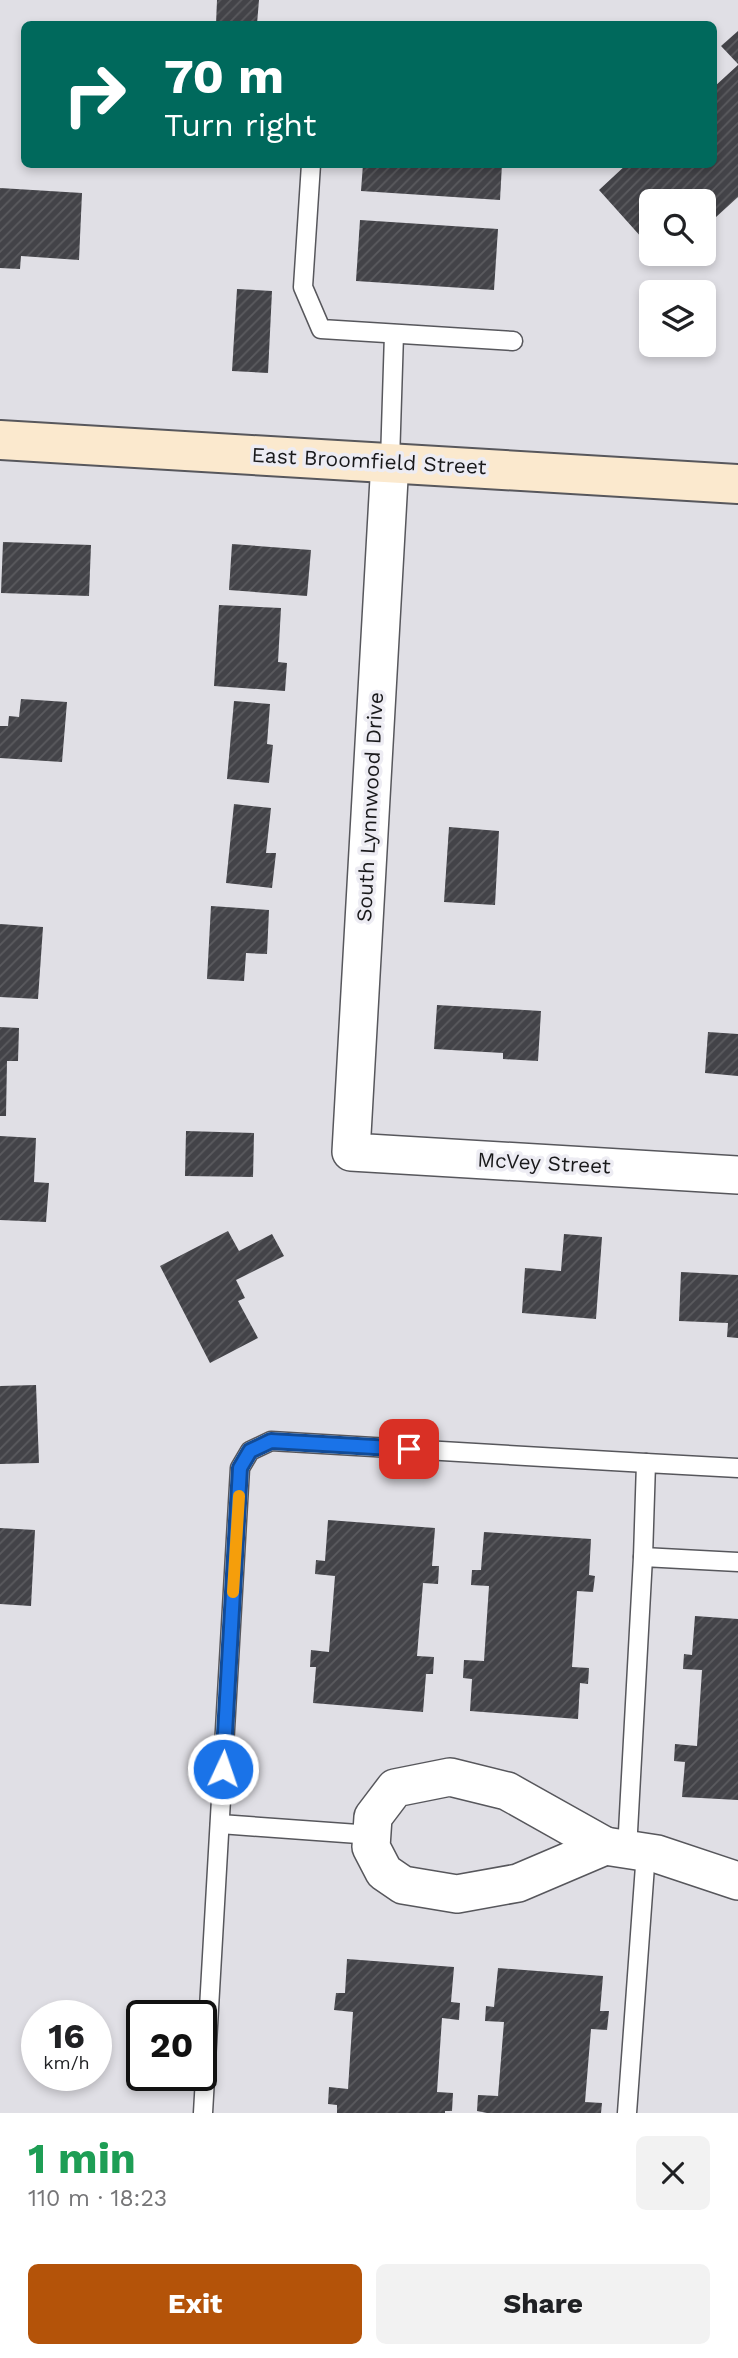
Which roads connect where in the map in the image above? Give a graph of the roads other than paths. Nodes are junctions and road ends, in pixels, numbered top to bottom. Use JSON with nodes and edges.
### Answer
{"nodes":[{"id":1,"x":311,"y":168,"type":"edge"},
{"id":2,"x":394,"y":334,"type":"junction"},
{"id":3,"x":513,"y":341,"type":"dead end"},
{"id":4,"x":0,"y":440,"type":"edge"},
{"id":5,"x":390,"y":461,"type":"junction"},
{"id":6,"x":738,"y":484,"type":"edge"},
{"id":7,"x":351,"y":1152,"type":"joint"},
{"id":8,"x":738,"y":1175,"type":"edge"},
{"id":9,"x":646,"y":1463,"type":"junction"},
{"id":10,"x":738,"y":1468,"type":"edge"},
{"id":11,"x":643,"y":1557,"type":"junction"},
{"id":12,"x":738,"y":1562,"type":"edge"},
{"id":13,"x":220,"y":1824,"type":"junction"},
{"id":14,"x":372,"y":1835,"type":"junction"},
{"id":15,"x":626,"y":1849,"type":"junction"},
{"id":16,"x":738,"y":1881,"type":"edge"},
{"id":17,"x":203,"y":2113,"type":"edge"},
{"id":18,"x":627,"y":2113,"type":"edge"}],
"edges":[{"from":1,"to":2,"type":"lane"},
{"from":2,"to":3,"type":"lane"},
{"from":2,"to":5,"type":"lane"},
{"from":4,"to":5,"type":"main road","name":"East Broomfield Street"},
{"from":5,"to":6,"type":"main road","name":"East Broomfield Street"},
{"from":5,"to":7,"type":"street","name":"South Lynnwood Drive"},
{"from":7,"to":8,"type":"street","name":"McVey Street"},
{"from":9,"to":10,"type":"lane"},
{"from":9,"to":11,"type":"lane"},
{"from":9,"to":13,"type":"lane"},
{"from":11,"to":12,"type":"lane"},
{"from":11,"to":15,"type":"lane"},
{"from":13,"to":14,"type":"lane"},
{"from":13,"to":17,"type":"lane"},
{"from":14,"to":15,"type":"street"},
{"from":14,"to":15,"type":"street"},
{"from":15,"to":16,"type":"street"},
{"from":15,"to":18,"type":"lane"}]}
